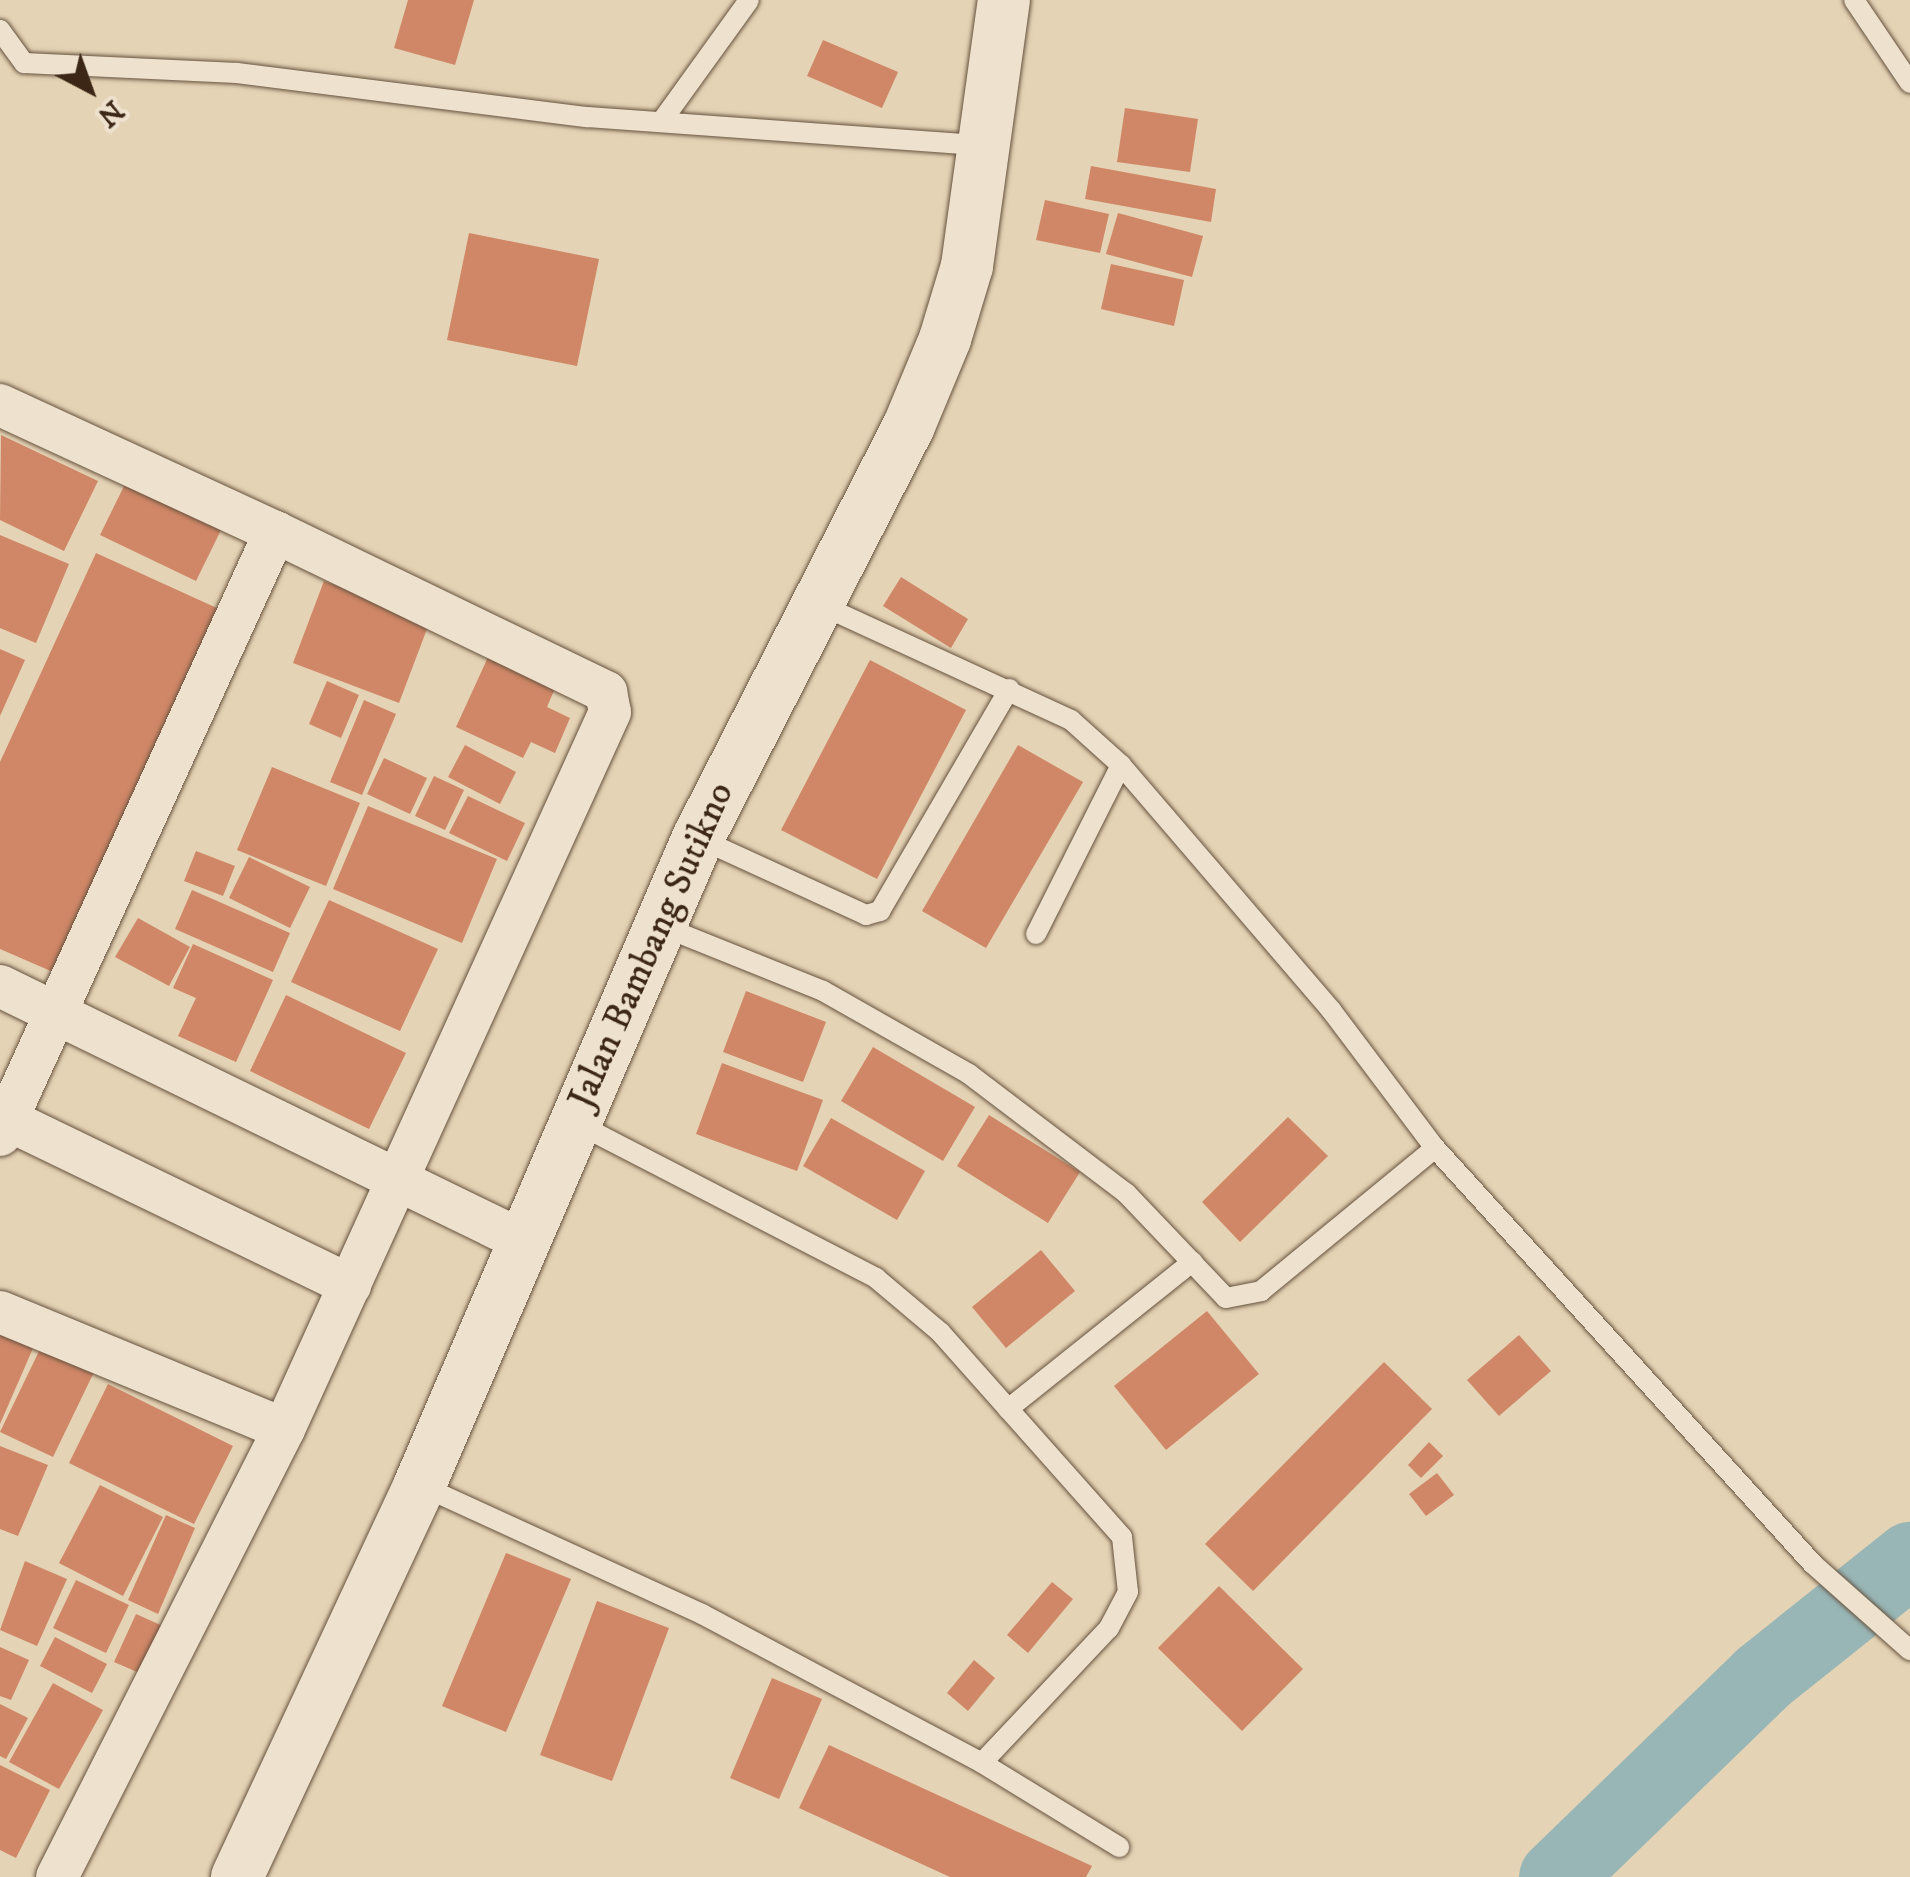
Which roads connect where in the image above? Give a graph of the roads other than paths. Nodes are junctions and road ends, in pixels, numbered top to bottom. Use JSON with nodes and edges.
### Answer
{"nodes":[{"id":1,"x":749,"y":0,"type":"edge"},
{"id":2,"x":1004,"y":0,"type":"edge"},
{"id":3,"x":1854,"y":0,"type":"edge"},
{"id":4,"x":0,"y":30,"type":"edge"},
{"id":5,"x":24,"y":62,"type":"junction"},
{"id":6,"x":0,"y":67,"type":"edge"},
{"id":7,"x":1910,"y":83,"type":"edge"},
{"id":8,"x":664,"y":118,"type":"junction"},
{"id":9,"x":980,"y":145,"type":"junction"},
{"id":10,"x":0,"y":405,"type":"edge"},
{"id":11,"x":275,"y":532,"type":"junction"},
{"id":12,"x":814,"y":602,"type":"junction"},
{"id":13,"x":1009,"y":688,"type":"junction"},
{"id":14,"x":1121,"y":766,"type":"junction"},
{"id":15,"x":698,"y":838,"type":"junction"},
{"id":16,"x":659,"y":925,"type":"junction"},
{"id":17,"x":1036,"y":934,"type":"dead end"},
{"id":18,"x":0,"y":986,"type":"edge"},
{"id":19,"x":62,"y":1012,"type":"junction"},
{"id":20,"x":3,"y":1122,"type":"edge"},
{"id":21,"x":574,"y":1122,"type":"junction"},
{"id":22,"x":1435,"y":1148,"type":"junction"},
{"id":23,"x":399,"y":1180,"type":"junction"},
{"id":24,"x":520,"y":1240,"type":"junction"},
{"id":25,"x":1192,"y":1262,"type":"junction"},
{"id":26,"x":350,"y":1285,"type":"junction"},
{"id":27,"x":0,"y":1312,"type":"edge"},
{"id":28,"x":1008,"y":1409,"type":"junction"},
{"id":29,"x":284,"y":1429,"type":"junction"},
{"id":30,"x":420,"y":1484,"type":"junction"},
{"id":31,"x":1910,"y":1650,"type":"edge"},
{"id":32,"x":982,"y":1763,"type":"junction"},
{"id":33,"x":1119,"y":1847,"type":"dead end"},
{"id":34,"x":57,"y":1877,"type":"edge"},
{"id":35,"x":237,"y":1877,"type":"edge"}],
"edges":[{"from":1,"to":8,"type":"lane"},
{"from":2,"to":9,"type":"street","name":"Jalan Bambang Sutikno"},
{"from":3,"to":7,"type":"lane"},
{"from":4,"to":5,"type":"lane"},
{"from":5,"to":6,"type":"lane"},
{"from":5,"to":8,"type":"lane"},
{"from":8,"to":9,"type":"lane"},
{"from":9,"to":12,"type":"street","name":"Jalan Bambang Sutikno"},
{"from":10,"to":11,"type":"street"},
{"from":11,"to":19,"type":"street"},
{"from":11,"to":23,"type":"street"},
{"from":12,"to":13,"type":"lane"},
{"from":12,"to":15,"type":"street","name":"Jalan Bambang Sutikno"},
{"from":13,"to":14,"type":"lane"},
{"from":13,"to":15,"type":"lane"},
{"from":14,"to":17,"type":"lane"},
{"from":14,"to":22,"type":"lane"},
{"from":15,"to":16,"type":"street","name":"Jalan Bambang Sutikno"},
{"from":16,"to":21,"type":"street","name":"Jalan Bambang Sutikno"},
{"from":16,"to":25,"type":"lane"},
{"from":18,"to":19,"type":"street"},
{"from":19,"to":20,"type":"street"},
{"from":19,"to":23,"type":"street"},
{"from":20,"to":26,"type":"street"},
{"from":21,"to":24,"type":"street","name":"Jalan Bambang Sutikno"},
{"from":21,"to":28,"type":"lane"},
{"from":22,"to":25,"type":"lane"},
{"from":22,"to":31,"type":"lane"},
{"from":23,"to":24,"type":"street"},
{"from":23,"to":26,"type":"street"},
{"from":24,"to":30,"type":"street","name":"Jalan Bambang Sutikno"},
{"from":25,"to":28,"type":"lane"},
{"from":26,"to":29,"type":"street"},
{"from":27,"to":29,"type":"street"},
{"from":28,"to":32,"type":"lane"},
{"from":29,"to":34,"type":"street"},
{"from":30,"to":32,"type":"lane"},
{"from":30,"to":35,"type":"street","name":"Jalan Bambang Sutikno"},
{"from":32,"to":33,"type":"lane"}]}
